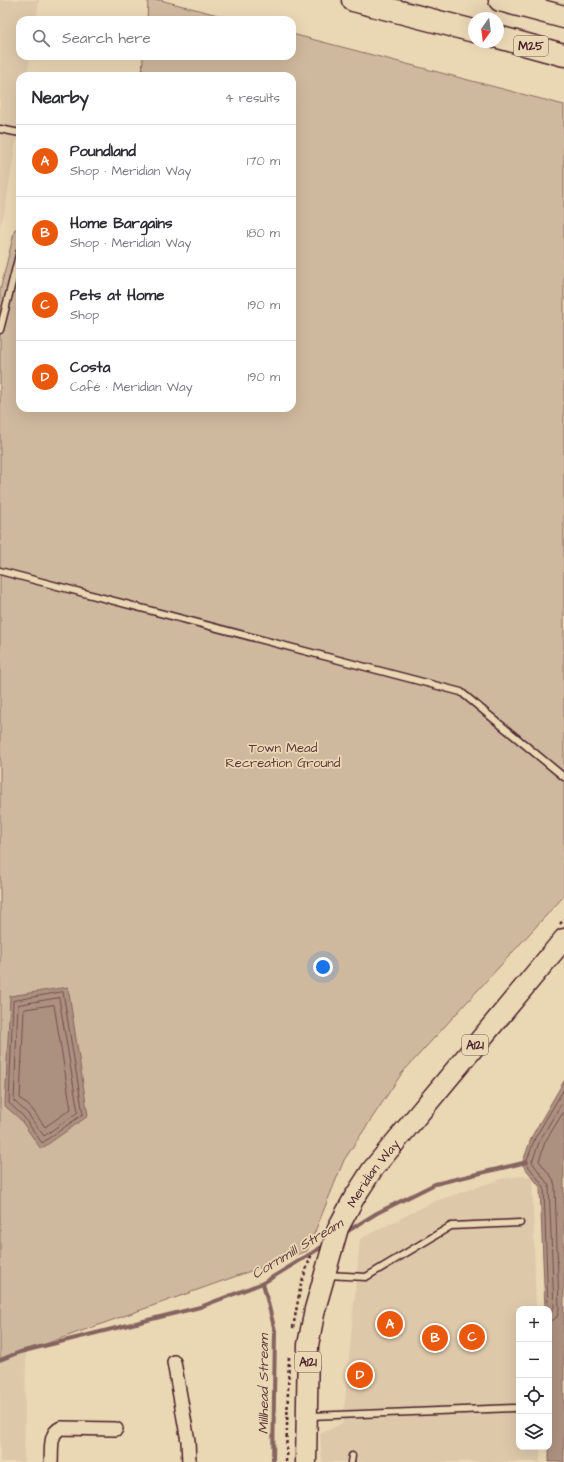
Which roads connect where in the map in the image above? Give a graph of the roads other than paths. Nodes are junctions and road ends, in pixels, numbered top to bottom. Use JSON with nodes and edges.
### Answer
{"nodes":[{"id":1,"x":352,"y":0,"type":"edge"},
{"id":2,"x":500,"y":0,"type":"edge"},
{"id":3,"x":564,"y":17,"type":"edge"},
{"id":4,"x":468,"y":29,"type":"edge"},
{"id":5,"x":504,"y":39,"type":"edge"},
{"id":6,"x":564,"y":55,"type":"edge"},
{"id":7,"x":0,"y":128,"type":"edge"},
{"id":8,"x":16,"y":132,"type":"edge"},
{"id":9,"x":16,"y":267,"type":"edge"},
{"id":10,"x":0,"y":330,"type":"edge"},
{"id":11,"x":0,"y":571,"type":"edge"},
{"id":12,"x":564,"y":777,"type":"edge"},
{"id":13,"x":564,"y":939,"type":"edge"},
{"id":14,"x":520,"y":1223,"type":"dead end"},
{"id":15,"x":324,"y":1275,"type":"junction"},
{"id":16,"x":174,"y":1362,"type":"dead end"},
{"id":17,"x":514,"y":1408,"type":"dead end"},
{"id":18,"x":306,"y":1417,"type":"junction"},
{"id":19,"x":116,"y":1429,"type":"dead end"},
{"id":20,"x":51,"y":1462,"type":"edge"},
{"id":21,"x":189,"y":1462,"type":"edge"},
{"id":22,"x":306,"y":1462,"type":"edge"}],
"edges":[{"from":1,"to":4,"type":"highway"},
{"from":2,"to":3,"type":"highway"},
{"from":5,"to":6,"type":"highway","number":"M25"},
{"from":7,"to":8,"type":"lane"},
{"from":9,"to":10,"type":"lane"},
{"from":11,"to":12,"type":"lane"},
{"from":13,"to":15,"type":"main road","name":"Meridian Way","number":"A121"},
{"from":14,"to":15,"type":"lane"},
{"from":15,"to":18,"type":"main road","name":"Meridian Way","number":"A121"},
{"from":16,"to":21,"type":"street"},
{"from":17,"to":18,"type":"lane"},
{"from":18,"to":22,"type":"main road","name":"Meridian Way","number":"A121"},
{"from":19,"to":20,"type":"street"}]}
